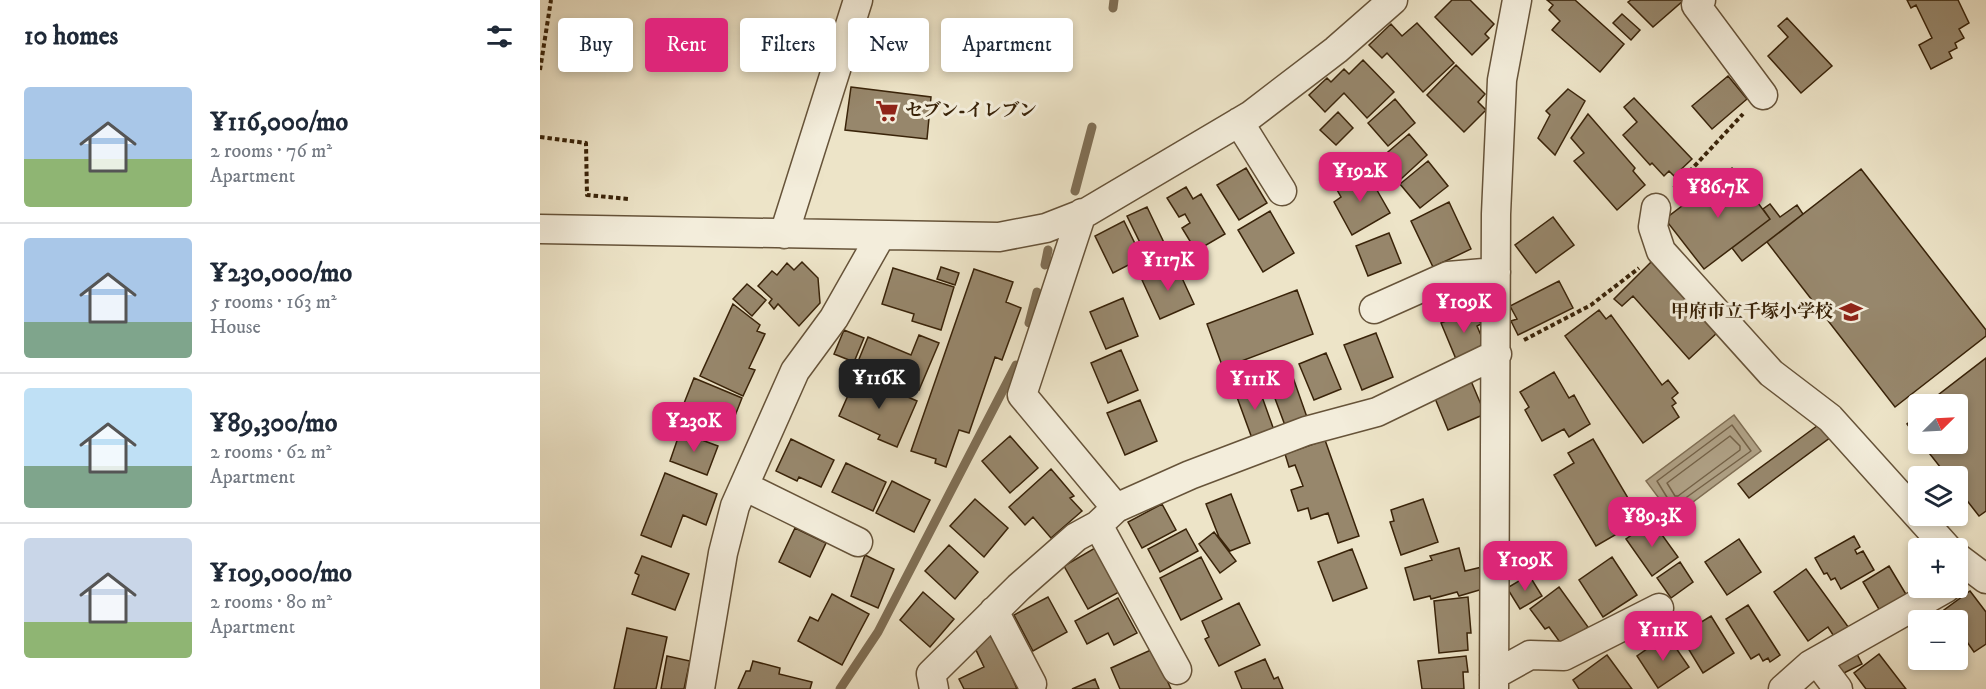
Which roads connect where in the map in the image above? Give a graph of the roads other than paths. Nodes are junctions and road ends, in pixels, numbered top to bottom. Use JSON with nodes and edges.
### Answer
{"nodes":[{"id":1,"x":858,"y":0,"type":"edge"},
{"id":2,"x":1393,"y":0,"type":"edge"},
{"id":3,"x":1517,"y":0,"type":"edge"},
{"id":4,"x":1701,"y":0,"type":"edge"},
{"id":5,"x":1763,"y":95,"type":"road end"},
{"id":6,"x":1239,"y":122,"type":"junction"},
{"id":7,"x":1282,"y":191,"type":"dead end"},
{"id":8,"x":1656,"y":208,"type":"road end"},
{"id":9,"x":1082,"y":213,"type":"junction"},
{"id":10,"x":540,"y":229,"type":"edge"},
{"id":11,"x":780,"y":234,"type":"junction"},
{"id":12,"x":881,"y":235,"type":"junction"},
{"id":13,"x":1496,"y":272,"type":"junction"},
{"id":14,"x":1374,"y":309,"type":"dead end"},
{"id":15,"x":1497,"y":354,"type":"junction"},
{"id":16,"x":744,"y":486,"type":"junction"},
{"id":17,"x":1107,"y":516,"type":"junction"},
{"id":18,"x":1938,"y":538,"type":"edge"},
{"id":19,"x":858,"y":542,"type":"dead end"},
{"id":20,"x":1928,"y":598,"type":"edge"},
{"id":21,"x":1659,"y":608,"type":"dead end"},
{"id":22,"x":994,"y":611,"type":"junction"},
{"id":23,"x":1818,"y":661,"type":"junction"},
{"id":24,"x":1177,"y":670,"type":"dead end"},
{"id":25,"x":1494,"y":682,"type":"edge"},
{"id":26,"x":1032,"y":684,"type":"dead end"},
{"id":27,"x":700,"y":689,"type":"edge"},
{"id":28,"x":934,"y":689,"type":"edge"},
{"id":29,"x":1783,"y":689,"type":"edge"},
{"id":30,"x":1838,"y":689,"type":"edge"}],
"edges":[{"from":1,"to":11,"type":"street"},
{"from":2,"to":6,"type":"street"},
{"from":3,"to":13,"type":"street"},
{"from":4,"to":5,"type":"street"},
{"from":6,"to":7,"type":"street"},
{"from":6,"to":9,"type":"street"},
{"from":8,"to":18,"type":"street"},
{"from":9,"to":12,"type":"street"},
{"from":9,"to":17,"type":"street"},
{"from":10,"to":11,"type":"street"},
{"from":11,"to":12,"type":"street"},
{"from":12,"to":16,"type":"street"},
{"from":13,"to":14,"type":"street"},
{"from":13,"to":15,"type":"street"},
{"from":15,"to":17,"type":"street"},
{"from":15,"to":25,"type":"street"},
{"from":16,"to":19,"type":"street"},
{"from":16,"to":27,"type":"street"},
{"from":17,"to":22,"type":"street"},
{"from":17,"to":24,"type":"street"},
{"from":20,"to":23,"type":"street"},
{"from":21,"to":25,"type":"street"},
{"from":22,"to":26,"type":"street"},
{"from":22,"to":28,"type":"street"},
{"from":23,"to":29,"type":"street"},
{"from":23,"to":30,"type":"street"}]}
